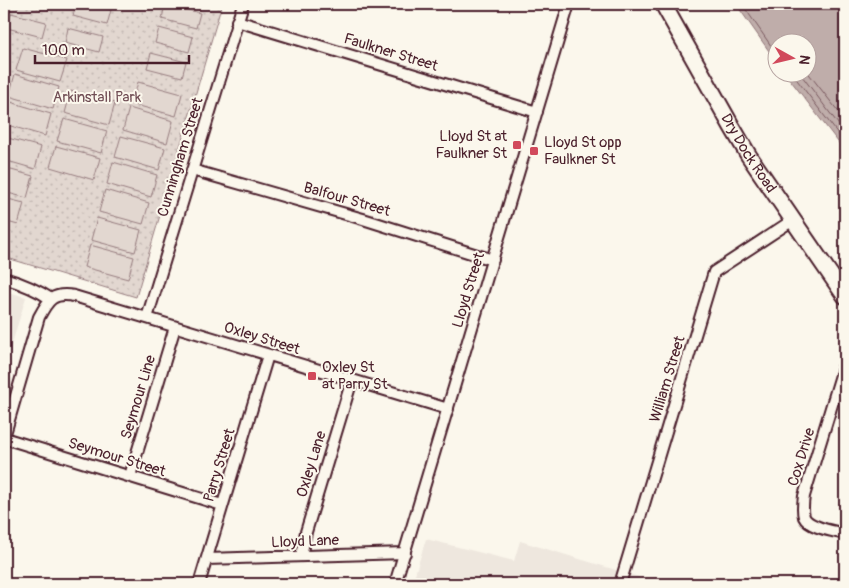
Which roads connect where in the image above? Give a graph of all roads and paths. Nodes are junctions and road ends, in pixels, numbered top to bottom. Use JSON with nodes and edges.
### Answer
{"nodes":[{"id":1,"x":243,"y":4,"type":"edge"},
{"id":2,"x":569,"y":4,"type":"edge"},
{"id":3,"x":663,"y":4,"type":"edge"},
{"id":4,"x":237,"y":21,"type":"junction"},
{"id":5,"x":536,"y":112,"type":"junction"},
{"id":6,"x":192,"y":170,"type":"junction"},
{"id":7,"x":793,"y":220,"type":"junction"},
{"id":8,"x":493,"y":260,"type":"junction"},
{"id":9,"x":4,"y":278,"type":"edge"},
{"id":10,"x":845,"y":296,"type":"edge"},
{"id":11,"x":51,"y":299,"type":"junction"},
{"id":12,"x":147,"y":318,"type":"junction"},
{"id":13,"x":175,"y":327,"type":"junction"},
{"id":14,"x":268,"y":356,"type":"junction"},
{"id":15,"x":845,"y":362,"type":"edge"},
{"id":16,"x":352,"y":380,"type":"junction"},
{"id":17,"x":448,"y":409,"type":"junction"},
{"id":18,"x":4,"y":438,"type":"edge"},
{"id":19,"x":130,"y":476,"type":"junction"},
{"id":20,"x":222,"y":505,"type":"junction"},
{"id":21,"x":845,"y":534,"type":"edge"},
{"id":22,"x":405,"y":553,"type":"junction"},
{"id":23,"x":301,"y":556,"type":"junction"},
{"id":24,"x":207,"y":559,"type":"junction"},
{"id":25,"x":199,"y":584,"type":"edge"},
{"id":26,"x":396,"y":584,"type":"edge"},
{"id":27,"x":620,"y":584,"type":"edge"}],
"edges":[{"from":1,"to":4,"type":"street","name":"Cunningham Street"},
{"from":2,"to":5,"type":"street","name":"Lloyd Street"},
{"from":3,"to":7,"type":"street","name":"Dry Dock Road"},
{"from":4,"to":5,"type":"street","name":"Faulkner Street"},
{"from":4,"to":6,"type":"street","name":"Cunningham Street"},
{"from":5,"to":8,"type":"street","name":"Lloyd Street"},
{"from":6,"to":8,"type":"street","name":"Balfour Street"},
{"from":6,"to":12,"type":"street","name":"Cunningham Street"},
{"from":7,"to":10,"type":"street","name":"Dry Dock Road"},
{"from":7,"to":27,"type":"street","name":"William Street"},
{"from":8,"to":17,"type":"street","name":"Lloyd Street"},
{"from":9,"to":11,"type":"street"},
{"from":11,"to":12,"type":"street","name":"Oxley Street"},
{"from":11,"to":18,"type":"street"},
{"from":12,"to":13,"type":"street","name":"Oxley Street"},
{"from":13,"to":14,"type":"street","name":"Oxley Street"},
{"from":13,"to":19,"type":"street","name":"Seymour Line"},
{"from":14,"to":16,"type":"street","name":"Oxley Street"},
{"from":14,"to":20,"type":"street","name":"Parry Street"},
{"from":15,"to":21,"type":"street","name":"Cox Drive"},
{"from":16,"to":17,"type":"street","name":"Oxley Street"},
{"from":16,"to":23,"type":"street","name":"Oxley Lane"},
{"from":17,"to":22,"type":"street","name":"Lloyd Street"},
{"from":18,"to":19,"type":"street","name":"Seymour Street"},
{"from":19,"to":20,"type":"street","name":"Seymour Street"},
{"from":20,"to":24,"type":"street","name":"Parry Street"},
{"from":22,"to":23,"type":"street","name":"Lloyd Lane"},
{"from":22,"to":26,"type":"street","name":"Lloyd Street"},
{"from":23,"to":24,"type":"street","name":"Lloyd Lane"},
{"from":24,"to":25,"type":"street","name":"Parry Street"}]}
